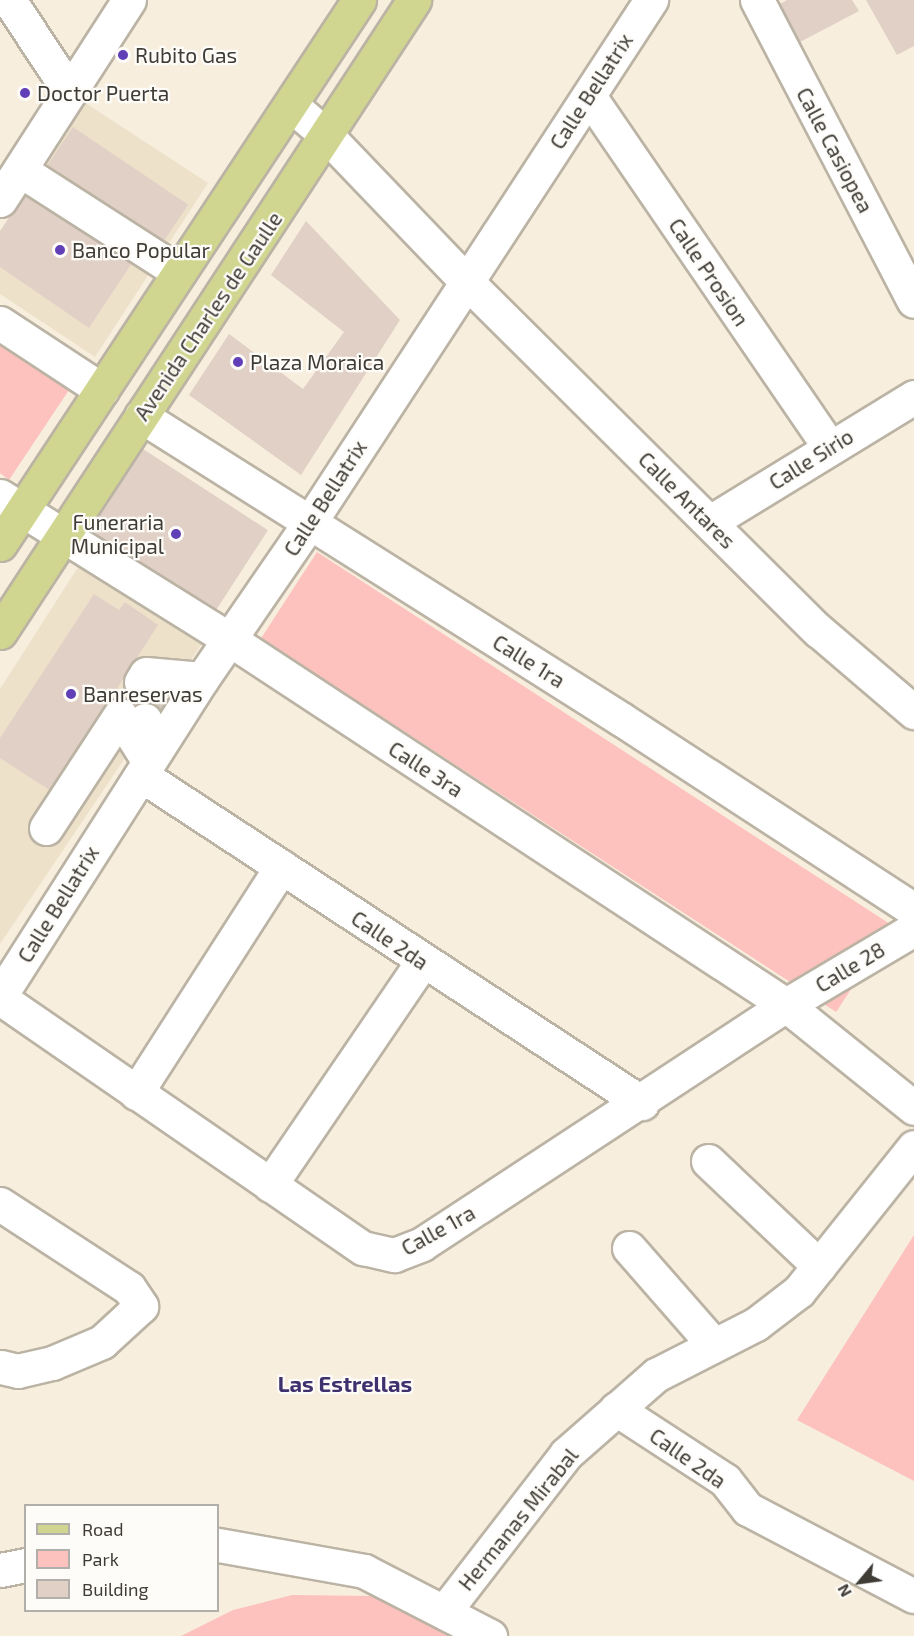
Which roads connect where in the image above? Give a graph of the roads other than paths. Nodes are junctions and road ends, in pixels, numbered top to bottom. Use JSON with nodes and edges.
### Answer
{"nodes":[{"id":1,"x":9,"y":0,"type":"edge"},
{"id":2,"x":129,"y":0,"type":"edge"},
{"id":3,"x":360,"y":0,"type":"edge"},
{"id":4,"x":414,"y":0,"type":"edge"},
{"id":5,"x":651,"y":0,"type":"edge"},
{"id":6,"x":757,"y":0,"type":"edge"},
{"id":7,"x":70,"y":92,"type":"junction"},
{"id":8,"x":589,"y":96,"type":"junction"},
{"id":9,"x":291,"y":105,"type":"junction"},
{"id":10,"x":327,"y":136,"type":"junction"},
{"id":11,"x":20,"y":170,"type":"junction"},
{"id":12,"x":0,"y":200,"type":"edge"},
{"id":13,"x":178,"y":272,"type":"junction"},
{"id":14,"x":466,"y":281,"type":"junction"},
{"id":15,"x":914,"y":301,"type":"edge"},
{"id":16,"x":0,"y":323,"type":"edge"},
{"id":17,"x":102,"y":390,"type":"junction"},
{"id":18,"x":914,"y":398,"type":"edge"},
{"id":19,"x":141,"y":416,"type":"junction"},
{"id":20,"x":829,"y":447,"type":"junction"},
{"id":21,"x":11,"y":503,"type":"edge"},
{"id":22,"x":310,"y":522,"type":"junction"},
{"id":23,"x":710,"y":522,"type":"junction"},
{"id":24,"x":62,"y":537,"type":"junction"},
{"id":25,"x":0,"y":544,"type":"edge"},
{"id":26,"x":0,"y":632,"type":"edge"},
{"id":27,"x":229,"y":639,"type":"junction"},
{"id":28,"x":914,"y":712,"type":"edge"},
{"id":29,"x":145,"y":769,"type":"junction"},
{"id":30,"x":46,"y":828,"type":"dead end"},
{"id":31,"x":281,"y":867,"type":"junction"},
{"id":32,"x":914,"y":910,"type":"edge"},
{"id":33,"x":914,"y":929,"type":"edge"},
{"id":34,"x":422,"y":962,"type":"junction"},
{"id":35,"x":0,"y":997,"type":"edge"},
{"id":36,"x":786,"y":1005,"type":"junction"},
{"id":37,"x":136,"y":1093,"type":"junction"},
{"id":38,"x":642,"y":1102,"type":"junction"},
{"id":39,"x":914,"y":1108,"type":"edge"},
{"id":40,"x":914,"y":1147,"type":"edge"},
{"id":41,"x":708,"y":1161,"type":"dead end"},
{"id":42,"x":270,"y":1185,"type":"junction"},
{"id":43,"x":0,"y":1204,"type":"edge"},
{"id":44,"x":629,"y":1248,"type":"dead end"},
{"id":45,"x":819,"y":1266,"type":"junction"},
{"id":46,"x":713,"y":1344,"type":"junction"},
{"id":47,"x":0,"y":1367,"type":"edge"},
{"id":48,"x":616,"y":1409,"type":"junction"},
{"id":49,"x":219,"y":1545,"type":"edge"},
{"id":50,"x":24,"y":1565,"type":"edge"},
{"id":51,"x":0,"y":1570,"type":"edge"},
{"id":52,"x":914,"y":1596,"type":"edge"},
{"id":53,"x":444,"y":1612,"type":"junction"},
{"id":54,"x":490,"y":1636,"type":"edge"}],
"edges":[{"from":1,"to":7,"type":"street"},
{"from":2,"to":7,"type":"street"},
{"from":3,"to":9,"type":"main road"},
{"from":4,"to":10,"type":"main road","name":"Avenida Charles de Gaulle"},
{"from":5,"to":8,"type":"street","name":"Calle Bellatrix"},
{"from":6,"to":15,"type":"street","name":"Calle Casiopea"},
{"from":7,"to":11,"type":"street"},
{"from":8,"to":14,"type":"street","name":"Calle Bellatrix"},
{"from":8,"to":20,"type":"street","name":"Calle Prosion"},
{"from":9,"to":10,"type":"street","name":"Calle Antares"},
{"from":9,"to":13,"type":"main road"},
{"from":10,"to":14,"type":"street","name":"Calle Antares"},
{"from":10,"to":19,"type":"main road","name":"Avenida Charles de Gaulle"},
{"from":11,"to":12,"type":"street"},
{"from":11,"to":13,"type":"street"},
{"from":13,"to":17,"type":"main road"},
{"from":14,"to":22,"type":"street","name":"Calle Bellatrix"},
{"from":14,"to":23,"type":"street","name":"Calle Antares"},
{"from":16,"to":17,"type":"street"},
{"from":17,"to":21,"type":"main road"},
{"from":18,"to":20,"type":"street","name":"Calle Sirio"},
{"from":19,"to":22,"type":"street","name":"Calle 1ra"},
{"from":19,"to":24,"type":"main road","name":"Avenida Charles de Gaulle"},
{"from":20,"to":23,"type":"street","name":"Calle Sirio"},
{"from":21,"to":24,"type":"street","name":"Calle 3ra"},
{"from":21,"to":25,"type":"main road"},
{"from":22,"to":27,"type":"street","name":"Calle Bellatrix"},
{"from":22,"to":32,"type":"street","name":"Calle 1ra"},
{"from":23,"to":28,"type":"street","name":"Calle Antares"},
{"from":24,"to":26,"type":"main road","name":"Avenida Charles de Gaulle"},
{"from":24,"to":27,"type":"street","name":"Calle 3ra"},
{"from":27,"to":29,"type":"street","name":"Calle Bellatrix"},
{"from":27,"to":36,"type":"street","name":"Calle 3ra"},
{"from":29,"to":30,"type":"street"},
{"from":29,"to":31,"type":"street","name":"Calle 2da"},
{"from":29,"to":35,"type":"street","name":"Calle Bellatrix"},
{"from":31,"to":34,"type":"street","name":"Calle 2da"},
{"from":31,"to":37,"type":"street"},
{"from":33,"to":36,"type":"street","name":"Calle 28"},
{"from":34,"to":38,"type":"street","name":"Calle 2da"},
{"from":34,"to":42,"type":"street"},
{"from":35,"to":37,"type":"street","name":"Calle 1ra"},
{"from":36,"to":38,"type":"street","name":"Calle 1ra"},
{"from":36,"to":39,"type":"street","name":"Calle 3ra"},
{"from":37,"to":42,"type":"street","name":"Calle 1ra"},
{"from":38,"to":42,"type":"street","name":"Calle 1ra"},
{"from":40,"to":45,"type":"street","name":"Hermanas Mirabal"},
{"from":41,"to":45,"type":"street"},
{"from":43,"to":47,"type":"street"},
{"from":44,"to":46,"type":"street"},
{"from":45,"to":46,"type":"street","name":"Hermanas Mirabal"},
{"from":46,"to":48,"type":"street","name":"Hermanas Mirabal"},
{"from":48,"to":52,"type":"street","name":"Calle 2da"},
{"from":48,"to":53,"type":"street","name":"Hermanas Mirabal"},
{"from":49,"to":53,"type":"street"},
{"from":50,"to":51,"type":"street"},
{"from":53,"to":54,"type":"street"}]}
